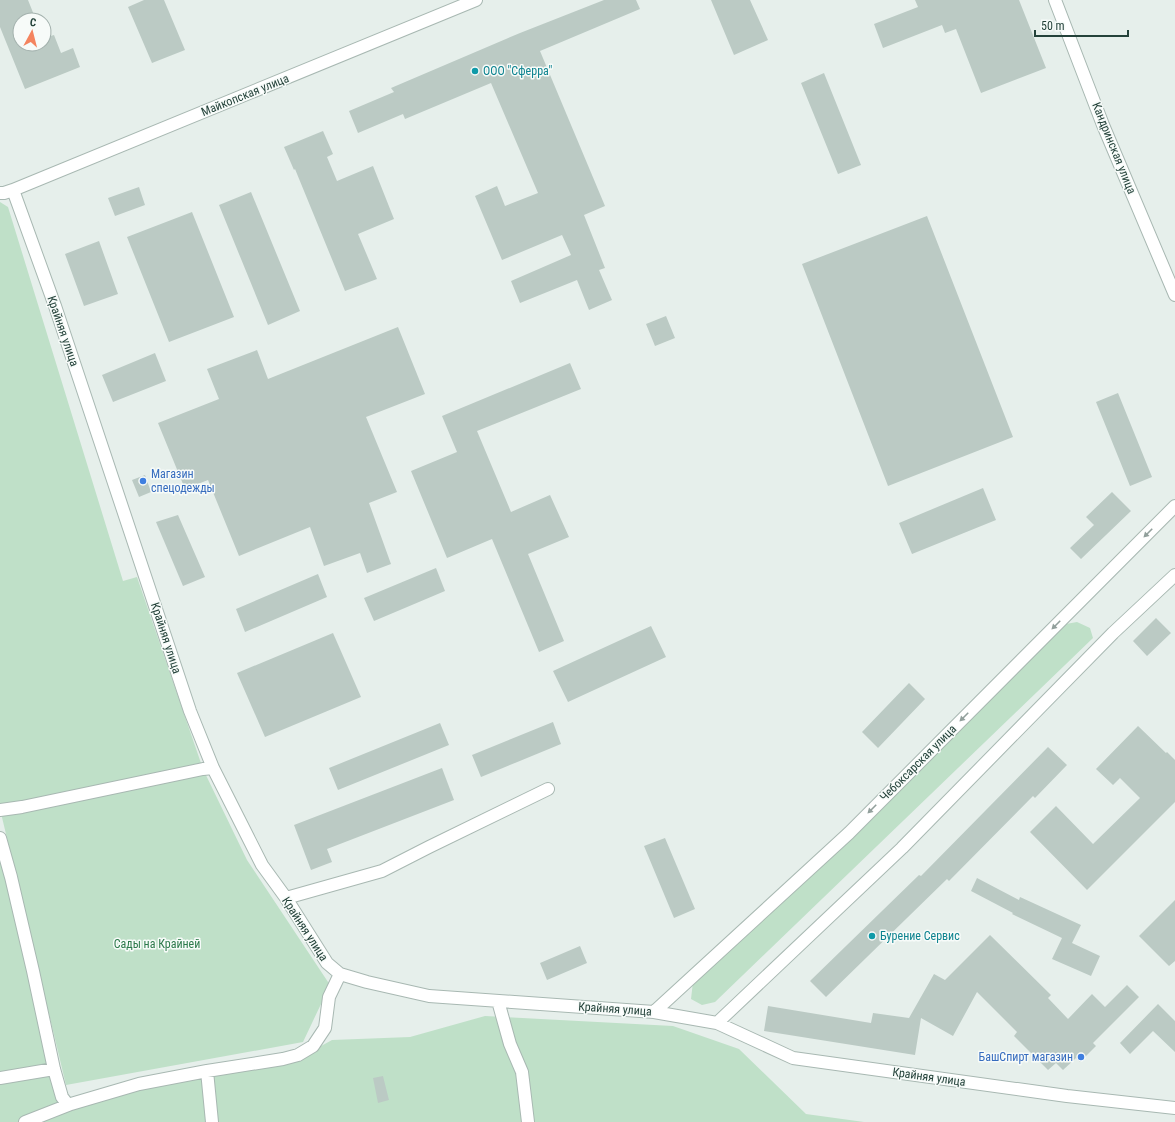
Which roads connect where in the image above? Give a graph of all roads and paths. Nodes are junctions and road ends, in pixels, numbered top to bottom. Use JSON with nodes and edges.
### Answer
{"nodes":[{"id":1,"x":476,"y":0,"type":"edge"},
{"id":2,"x":1055,"y":0,"type":"edge"},
{"id":3,"x":13,"y":190,"type":"junction"},
{"id":4,"x":0,"y":193,"type":"edge"},
{"id":5,"x":1175,"y":295,"type":"edge"},
{"id":6,"x":1175,"y":506,"type":"edge"},
{"id":7,"x":1175,"y":575,"type":"edge"},
{"id":8,"x":213,"y":768,"type":"junction"},
{"id":9,"x":548,"y":789,"type":"dead end"},
{"id":10,"x":0,"y":810,"type":"edge"},
{"id":11,"x":0,"y":838,"type":"edge"},
{"id":12,"x":286,"y":898,"type":"junction"},
{"id":13,"x":340,"y":974,"type":"junction"},
{"id":14,"x":498,"y":1001,"type":"junction"},
{"id":15,"x":654,"y":1012,"type":"junction"},
{"id":16,"x":717,"y":1023,"type":"junction"},
{"id":17,"x":54,"y":1069,"type":"junction"},
{"id":18,"x":207,"y":1071,"type":"junction"},
{"id":19,"x":0,"y":1078,"type":"edge"},
{"id":20,"x":68,"y":1105,"type":"junction"},
{"id":21,"x":1175,"y":1108,"type":"edge"},
{"id":22,"x":25,"y":1122,"type":"edge"},
{"id":23,"x":212,"y":1122,"type":"edge"},
{"id":24,"x":528,"y":1122,"type":"edge"}],
"edges":[{"from":1,"to":3,"type":"street","name":"Майкопская улица"},
{"from":2,"to":5,"type":"street","name":"Кандринская улица"},
{"from":3,"to":4,"type":"street"},
{"from":3,"to":8,"type":"street","name":"Крайняя улица"},
{"from":6,"to":15,"type":"street","name":"Чебоксарская улица","one_way":true},
{"from":7,"to":16,"type":"street"},
{"from":8,"to":10,"type":"street"},
{"from":8,"to":12,"type":"street","name":"Крайняя улица"},
{"from":9,"to":12,"type":"street"},
{"from":11,"to":17,"type":"street"},
{"from":12,"to":13,"type":"street","name":"Крайняя улица"},
{"from":13,"to":14,"type":"street","name":"Крайняя улица"},
{"from":13,"to":18,"type":"street"},
{"from":14,"to":15,"type":"street","name":"Крайняя улица"},
{"from":14,"to":24,"type":"street"},
{"from":15,"to":16,"type":"street","name":"Крайняя улица"},
{"from":16,"to":21,"type":"street","name":"Крайняя улица"},
{"from":17,"to":19,"type":"street"},
{"from":17,"to":20,"type":"street"},
{"from":18,"to":20,"type":"street"},
{"from":18,"to":23,"type":"street"},
{"from":20,"to":22,"type":"street"}]}
